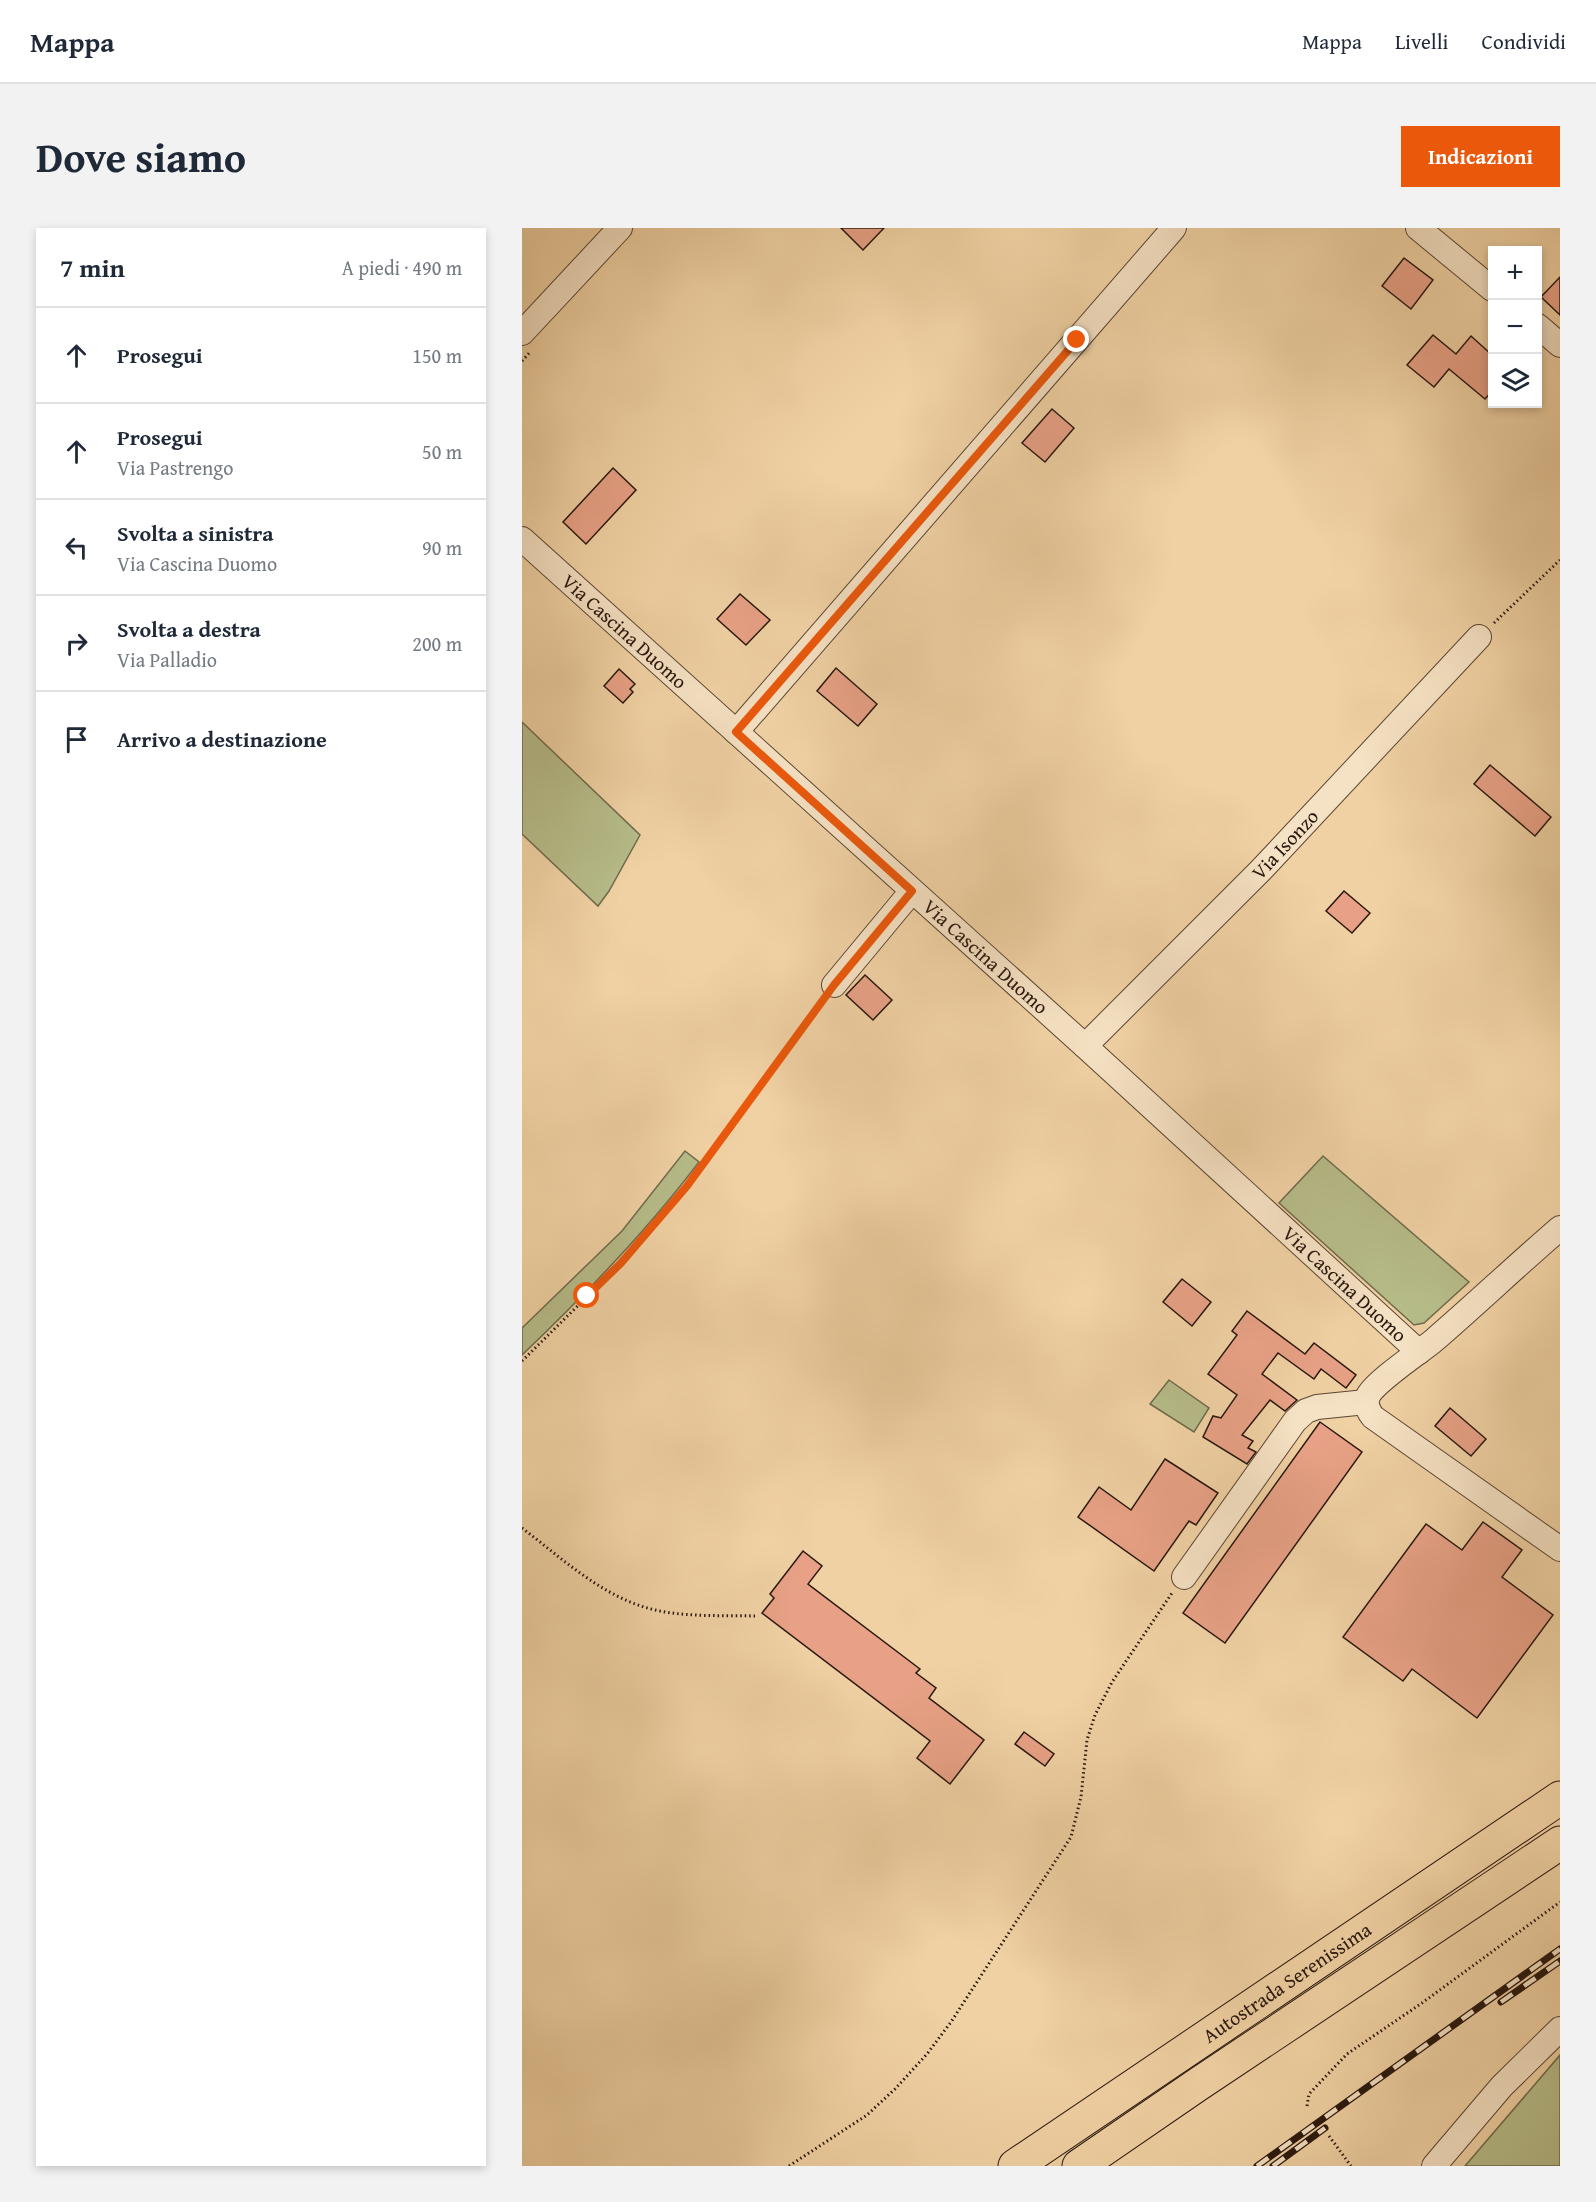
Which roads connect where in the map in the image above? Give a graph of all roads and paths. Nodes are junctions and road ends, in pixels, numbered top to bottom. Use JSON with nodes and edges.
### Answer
{"nodes":[{"id":1,"x":620,"y":228,"type":"edge"},
{"id":2,"x":1174,"y":228,"type":"edge"},
{"id":3,"x":1418,"y":228,"type":"edge"},
{"id":4,"x":1488,"y":286,"type":"edge"},
{"id":5,"x":1542,"y":329,"type":"edge"},
{"id":6,"x":522,"y":333,"type":"edge"},
{"id":7,"x":1560,"y":345,"type":"edge"},
{"id":8,"x":522,"y":539,"type":"edge"},
{"id":9,"x":1560,"y":560,"type":"edge"},
{"id":10,"x":1479,"y":637,"type":"joint"},
{"id":11,"x":736,"y":732,"type":"junction"},
{"id":12,"x":912,"y":891,"type":"junction"},
{"id":13,"x":834,"y":985,"type":"joint"},
{"id":14,"x":1085,"y":1046,"type":"junction"},
{"id":15,"x":1560,"y":1228,"type":"edge"},
{"id":16,"x":1419,"y":1352,"type":"junction"},
{"id":17,"x":522,"y":1361,"type":"edge"},
{"id":18,"x":1366,"y":1402,"type":"junction"},
{"id":19,"x":522,"y":1528,"type":"edge"},
{"id":20,"x":1560,"y":1549,"type":"edge"},
{"id":21,"x":1184,"y":1577,"type":"joint"},
{"id":22,"x":755,"y":1616,"type":"dead end"},
{"id":23,"x":1560,"y":1798,"type":"edge"},
{"id":24,"x":1560,"y":1843,"type":"edge"},
{"id":25,"x":1560,"y":1902,"type":"edge"},
{"id":26,"x":1560,"y":2032,"type":"edge"},
{"id":27,"x":1307,"y":2106,"type":"dead end"},
{"id":28,"x":1329,"y":2136,"type":"dead end"},
{"id":29,"x":789,"y":2166,"type":"edge"},
{"id":30,"x":1015,"y":2166,"type":"edge"},
{"id":31,"x":1079,"y":2166,"type":"edge"},
{"id":32,"x":1351,"y":2166,"type":"edge"},
{"id":33,"x":1434,"y":2166,"type":"edge"},
{"id":34,"x":1451,"y":2166,"type":"edge"}],
"edges":[{"from":1,"to":6,"type":"street"},
{"from":2,"to":11,"type":"street"},
{"from":3,"to":4,"type":"street"},
{"from":5,"to":7,"type":"street"},
{"from":8,"to":11,"type":"street","name":"Via Cascina Duomo"},
{"from":9,"to":10,"type":"path"},
{"from":10,"to":14,"type":"street","name":"Via Isonzo"},
{"from":11,"to":12,"type":"street","name":"Via Cascina Duomo"},
{"from":12,"to":13,"type":"street"},
{"from":12,"to":14,"type":"street","name":"Via Cascina Duomo"},
{"from":13,"to":17,"type":"path"},
{"from":14,"to":16,"type":"street","name":"Via Cascina Duomo"},
{"from":15,"to":16,"type":"street"},
{"from":16,"to":18,"type":"street"},
{"from":18,"to":20,"type":"street"},
{"from":18,"to":21,"type":"street"},
{"from":19,"to":22,"type":"path"},
{"from":21,"to":29,"type":"path"},
{"from":23,"to":30,"type":"highway","name":"Autostrada Serenissima"},
{"from":24,"to":31,"type":"highway","name":"Autostrada Serenissima"},
{"from":25,"to":27,"type":"path"},
{"from":26,"to":33,"type":"street"},
{"from":26,"to":34,"type":"street"},
{"from":28,"to":32,"type":"path"}]}
